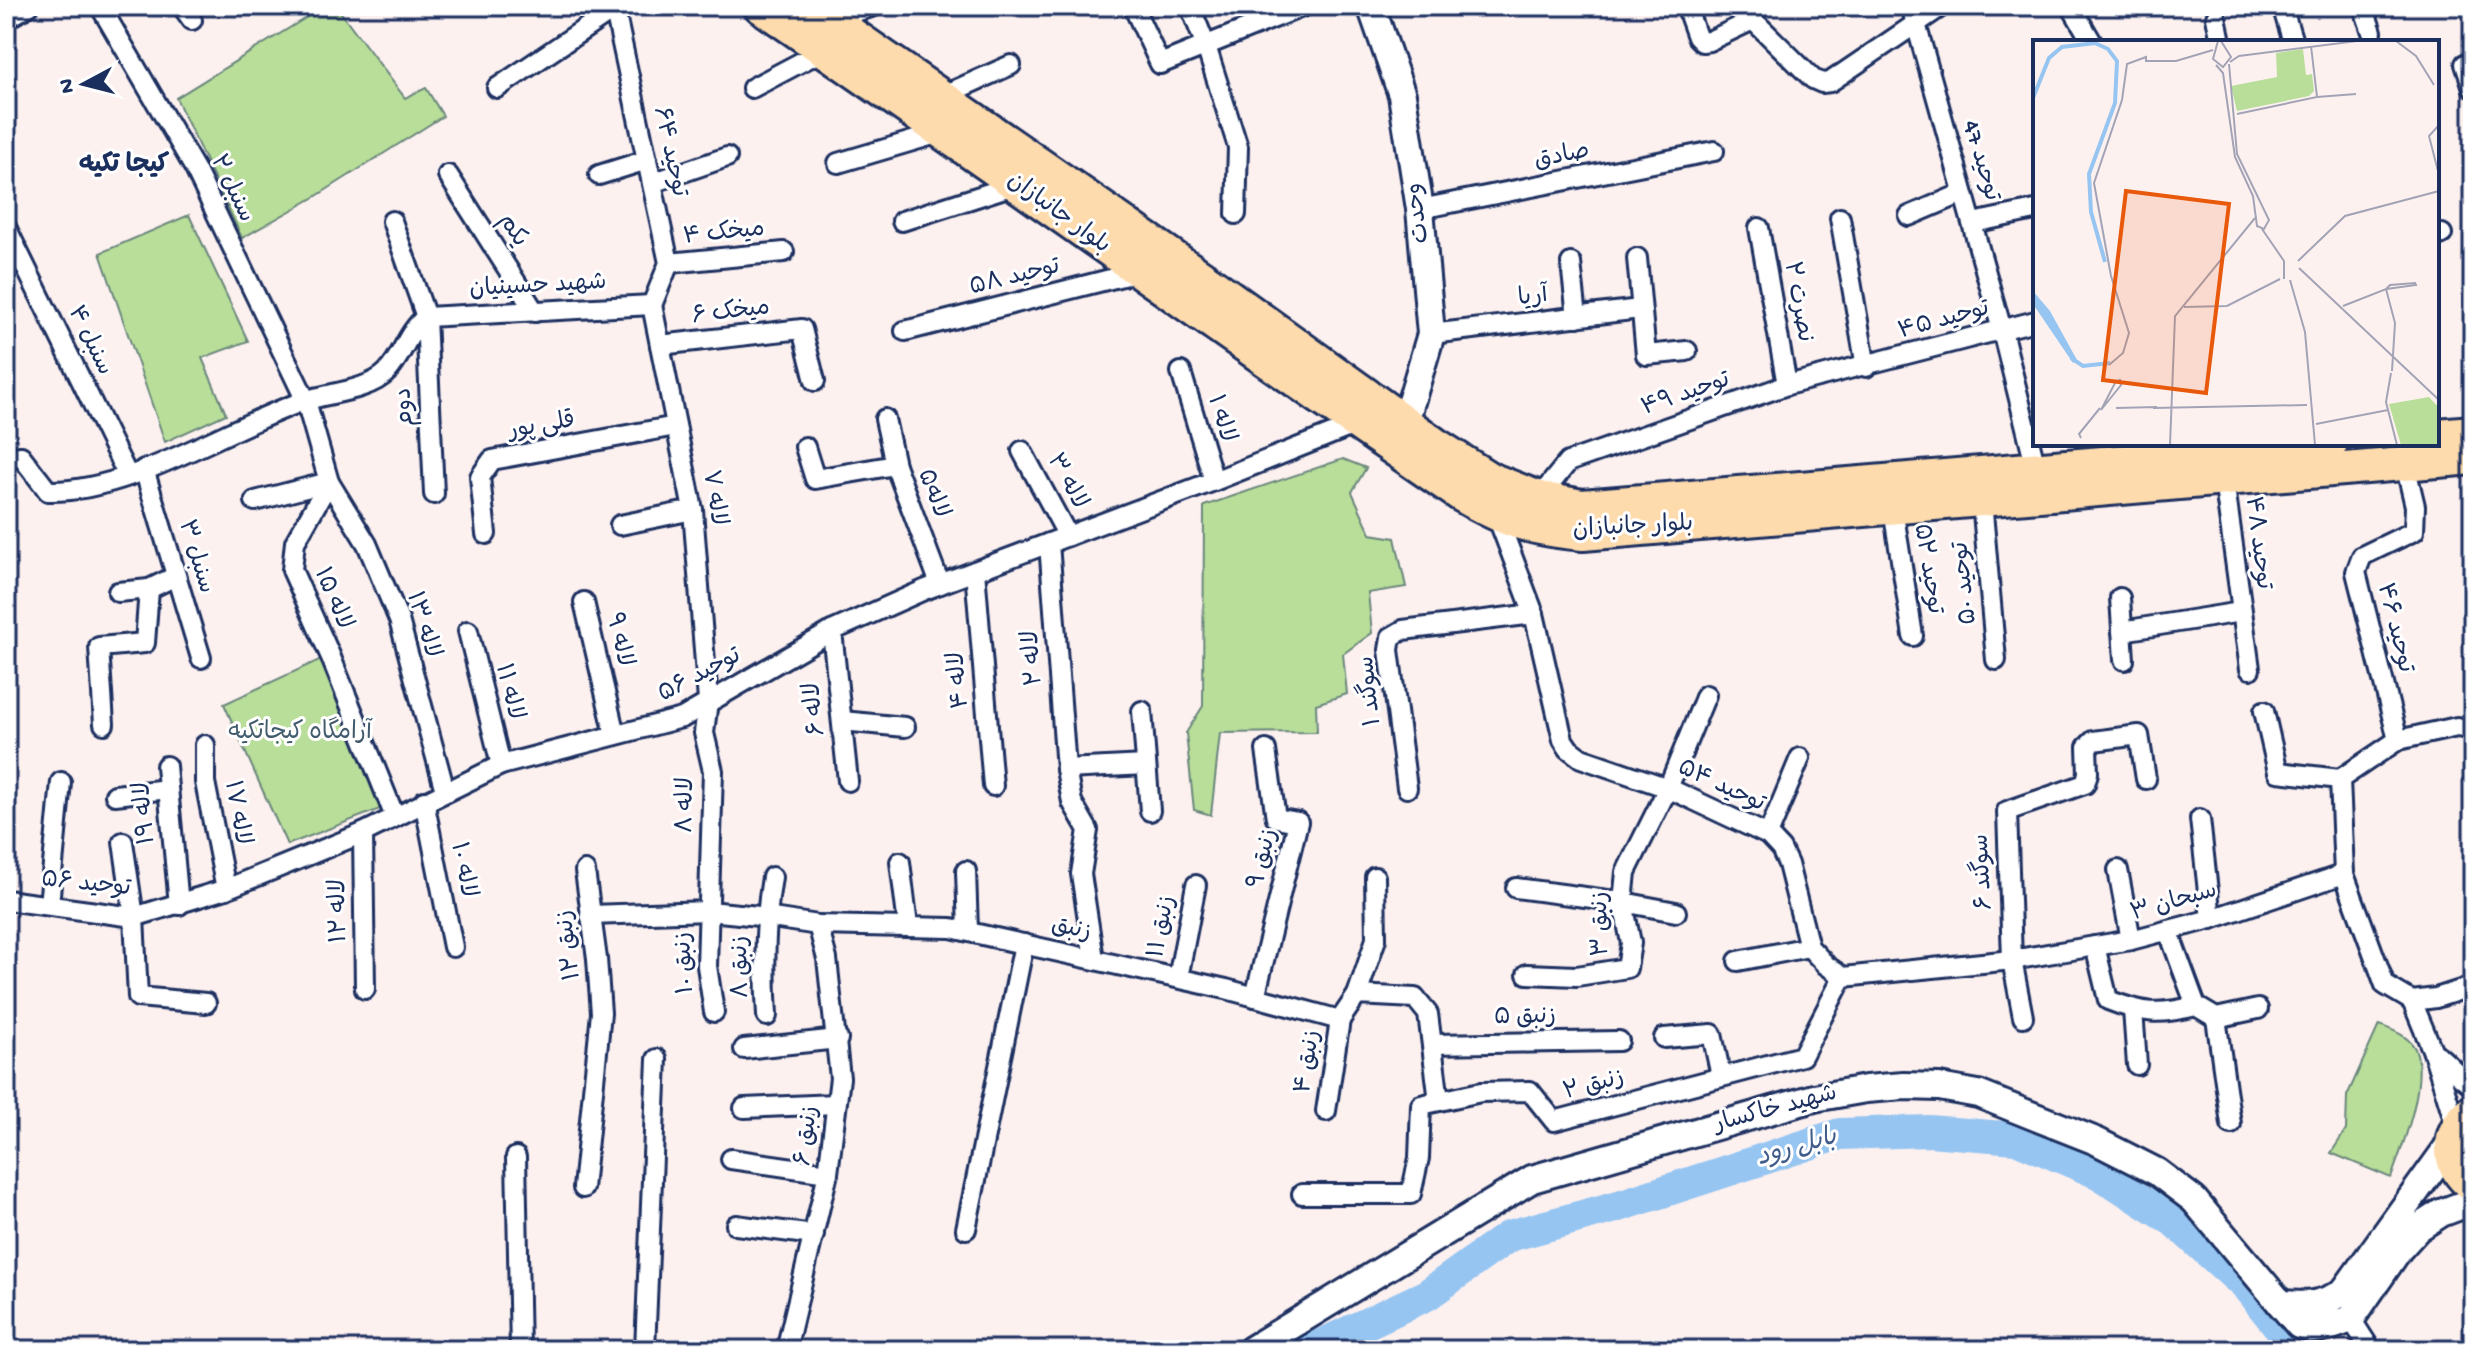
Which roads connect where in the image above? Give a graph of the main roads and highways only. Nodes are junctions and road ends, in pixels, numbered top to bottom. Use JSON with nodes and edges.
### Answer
{"nodes":[{"id":1,"x":760,"y":6,"type":"edge"},
{"id":2,"x":1371,"y":6,"type":"edge"},
{"id":3,"x":822,"y":25,"type":"edge"},
{"id":4,"x":1405,"y":422,"type":"junction"},
{"id":5,"x":2473,"y":432,"type":"edge"},
{"id":6,"x":2439,"y":435,"type":"edge"},
{"id":7,"x":2317,"y":446,"type":"edge"},
{"id":8,"x":2473,"y":458,"type":"edge"},
{"id":9,"x":2227,"y":459,"type":"edge"},
{"id":10,"x":2460,"y":1126,"type":"edge"},
{"id":11,"x":2473,"y":1187,"type":"edge"},
{"id":12,"x":2473,"y":1201,"type":"edge"},
{"id":13,"x":2281,"y":1304,"type":"junction"},
{"id":14,"x":1251,"y":1350,"type":"edge"}],
"edges":[{"from":1,"to":3,"type":"highway","name":"بلوار جانبازان"},
{"from":2,"to":4,"type":"main road","name":"وحدت"},
{"from":3,"to":4,"type":"highway","name":"بلوار جانبازان"},
{"from":3,"to":9,"type":"highway","name":"بلوار جانبازان"},
{"from":4,"to":9,"type":"highway","name":"بلوار جانبازان"},
{"from":5,"to":6,"type":"highway"},
{"from":7,"to":9,"type":"highway","name":"بلوار جانبازان"},
{"from":8,"to":9,"type":"highway","name":"بلوار جانبازان"},
{"from":10,"to":11,"type":"main road"},
{"from":10,"to":13,"type":"main road"},
{"from":12,"to":13,"type":"main road","name":"شهید خاکسار"},
{"from":13,"to":14,"type":"main road","name":"شهید خاکسار"}]}
